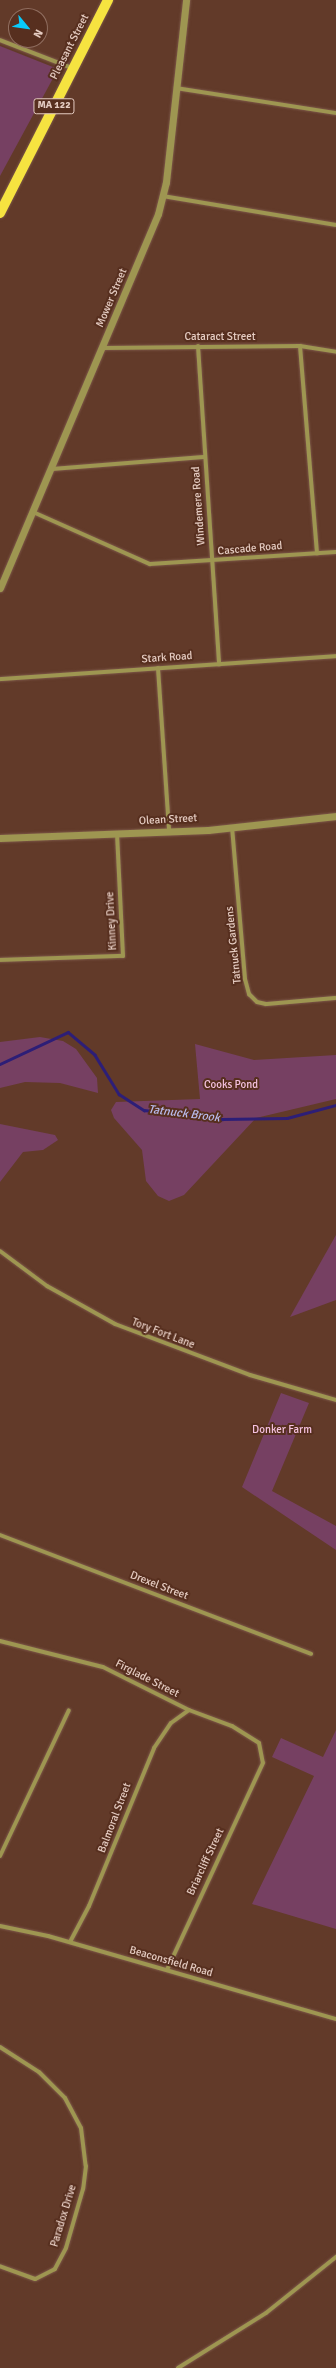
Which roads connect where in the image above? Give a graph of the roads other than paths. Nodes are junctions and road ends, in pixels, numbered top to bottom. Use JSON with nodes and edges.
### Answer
{"nodes":[{"id":1,"x":108,"y":0,"type":"edge"},
{"id":2,"x":186,"y":0,"type":"edge"},
{"id":3,"x":0,"y":40,"type":"edge"},
{"id":4,"x":73,"y":69,"type":"junction"},
{"id":5,"x":176,"y":88,"type":"junction"},
{"id":6,"x":336,"y":113,"type":"edge"},
{"id":7,"x":163,"y":196,"type":"junction"},
{"id":8,"x":0,"y":213,"type":"edge"},
{"id":9,"x":336,"y":225,"type":"edge"},
{"id":10,"x":198,"y":346,"type":"junction"},
{"id":11,"x":300,"y":346,"type":"junction"},
{"id":12,"x":103,"y":348,"type":"junction"},
{"id":13,"x":336,"y":352,"type":"edge"},
{"id":14,"x":205,"y":457,"type":"junction"},
{"id":15,"x":51,"y":469,"type":"junction"},
{"id":16,"x":33,"y":512,"type":"junction"},
{"id":17,"x":336,"y":552,"type":"edge"},
{"id":18,"x":317,"y":553,"type":"junction"},
{"id":19,"x":212,"y":561,"type":"junction"},
{"id":20,"x":0,"y":588,"type":"edge"},
{"id":21,"x":336,"y":656,"type":"edge"},
{"id":22,"x":219,"y":664,"type":"junction"},
{"id":23,"x":158,"y":668,"type":"junction"},
{"id":24,"x":0,"y":679,"type":"edge"},
{"id":25,"x":336,"y":816,"type":"edge"},
{"id":26,"x":232,"y":827,"type":"junction"},
{"id":27,"x":169,"y":831,"type":"junction"},
{"id":28,"x":117,"y":834,"type":"junction"},
{"id":29,"x":0,"y":838,"type":"edge"},
{"id":30,"x":0,"y":960,"type":"edge"},
{"id":31,"x":336,"y":998,"type":"edge"},
{"id":32,"x":0,"y":1251,"type":"edge"},
{"id":33,"x":336,"y":1400,"type":"edge"},
{"id":34,"x":0,"y":1535,"type":"edge"},
{"id":35,"x":0,"y":1641,"type":"edge"},
{"id":36,"x":311,"y":1654,"type":"dead end"},
{"id":37,"x":69,"y":1710,"type":"dead end"},
{"id":38,"x":189,"y":1710,"type":"junction"},
{"id":39,"x":263,"y":1763,"type":"joint"},
{"id":40,"x":1,"y":1853,"type":"edge"},
{"id":41,"x":0,"y":1926,"type":"edge"},
{"id":42,"x":70,"y":1942,"type":"junction"},
{"id":43,"x":167,"y":1970,"type":"junction"},
{"id":44,"x":336,"y":2019,"type":"edge"},
{"id":45,"x":0,"y":2047,"type":"edge"},
{"id":46,"x":336,"y":2258,"type":"edge"},
{"id":47,"x":0,"y":2266,"type":"edge"},
{"id":48,"x":178,"y":2368,"type":"edge"}],
"edges":[{"from":1,"to":4,"type":"main road","name":"Pleasant Street","number":"MA 122"},
{"from":2,"to":5,"type":"street","name":"Mower Street"},
{"from":3,"to":4,"type":"street"},
{"from":4,"to":8,"type":"main road","name":"Pleasant Street","number":"MA 122"},
{"from":5,"to":6,"type":"street"},
{"from":5,"to":7,"type":"street","name":"Mower Street"},
{"from":7,"to":9,"type":"street"},
{"from":7,"to":12,"type":"street","name":"Mower Street"},
{"from":10,"to":11,"type":"street","name":"Cataract Street"},
{"from":10,"to":12,"type":"street","name":"Cataract Street"},
{"from":10,"to":14,"type":"street","name":"Windemere Road"},
{"from":11,"to":13,"type":"street","name":"Cataract Street"},
{"from":11,"to":18,"type":"street"},
{"from":12,"to":15,"type":"street","name":"Mower Street"},
{"from":14,"to":15,"type":"street"},
{"from":14,"to":19,"type":"street","name":"Windemere Road"},
{"from":15,"to":16,"type":"street","name":"Mower Street"},
{"from":16,"to":19,"type":"street","name":"Cascade Road"},
{"from":16,"to":20,"type":"street","name":"Mower Street"},
{"from":17,"to":18,"type":"street","name":"Cascade Road"},
{"from":18,"to":19,"type":"street","name":"Cascade Road"},
{"from":19,"to":22,"type":"street","name":"Windemere Road"},
{"from":21,"to":22,"type":"street","name":"Stark Road"},
{"from":22,"to":23,"type":"street","name":"Stark Road"},
{"from":23,"to":24,"type":"street","name":"Stark Road"},
{"from":23,"to":27,"type":"street"},
{"from":25,"to":26,"type":"street","name":"Olean Street"},
{"from":26,"to":27,"type":"street","name":"Olean Street"},
{"from":26,"to":31,"type":"street","name":"Tatnuck Gardens"},
{"from":27,"to":28,"type":"street","name":"Olean Street"},
{"from":28,"to":29,"type":"street","name":"Olean Street"},
{"from":28,"to":30,"type":"street","name":"Kinney Drive"},
{"from":32,"to":33,"type":"street","name":"Tory Fort Lane"},
{"from":34,"to":36,"type":"street","name":"Drexel Street"},
{"from":35,"to":38,"type":"street","name":"Firglade Street"},
{"from":37,"to":40,"type":"street"},
{"from":38,"to":39,"type":"street","name":"Firglade Street"},
{"from":38,"to":42,"type":"street","name":"Balmoral Street"},
{"from":39,"to":43,"type":"street","name":"Briarcliff Street"},
{"from":41,"to":42,"type":"street","name":"Beaconsfield Road"},
{"from":42,"to":43,"type":"street","name":"Beaconsfield Road"},
{"from":43,"to":44,"type":"street","name":"Beaconsfield Road"},
{"from":45,"to":47,"type":"street","name":"Paradox Drive"},
{"from":46,"to":48,"type":"street"}]}
